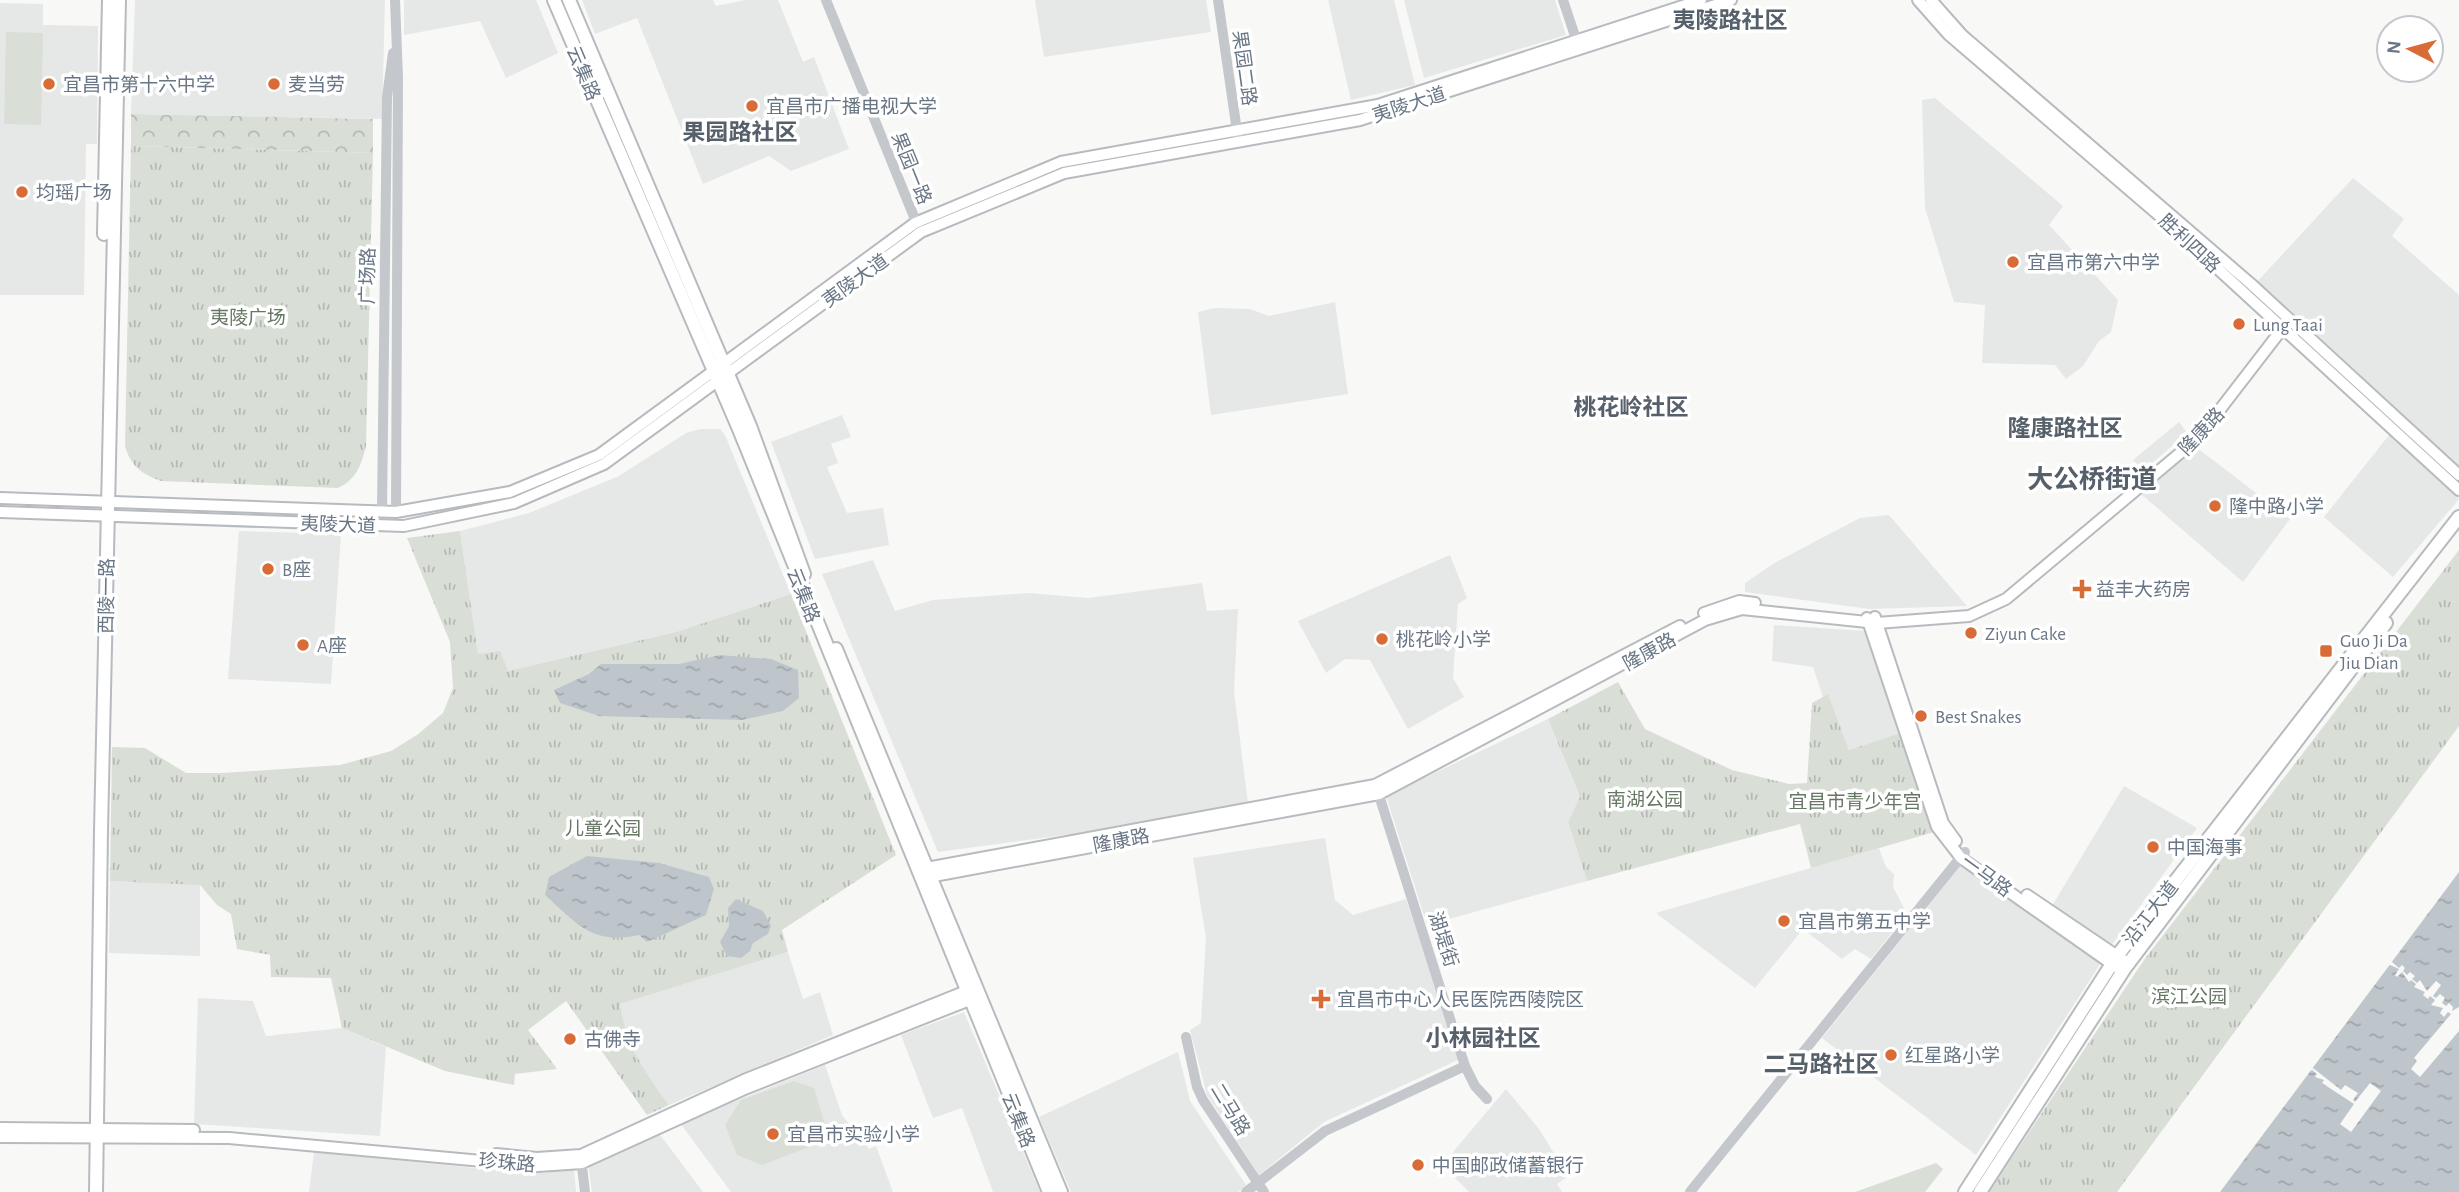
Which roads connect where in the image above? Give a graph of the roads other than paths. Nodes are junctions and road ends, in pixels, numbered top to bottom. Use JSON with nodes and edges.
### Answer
{"nodes":[{"id":1,"x":110,"y":0,"type":"edge"},
{"id":2,"x":119,"y":0,"type":"edge"},
{"id":3,"x":395,"y":0,"type":"edge"},
{"id":4,"x":554,"y":0,"type":"edge"},
{"id":5,"x":569,"y":0,"type":"edge"},
{"id":6,"x":826,"y":0,"type":"edge"},
{"id":7,"x":1217,"y":0,"type":"edge"},
{"id":8,"x":1563,"y":0,"type":"edge"},
{"id":9,"x":1701,"y":0,"type":"edge"},
{"id":10,"x":1731,"y":0,"type":"edge"},
{"id":11,"x":1918,"y":0,"type":"edge"},
{"id":12,"x":1931,"y":0,"type":"edge"},
{"id":13,"x":395,"y":42,"type":"junction"},
{"id":14,"x":1577,"y":42,"type":"junction"},
{"id":15,"x":1237,"y":136,"type":"junction"},
{"id":16,"x":918,"y":227,"type":"junction"},
{"id":17,"x":2283,"y":322,"type":"junction"},
{"id":18,"x":720,"y":372,"type":"junction"},
{"id":19,"x":2459,"y":475,"type":"edge"},
{"id":20,"x":2459,"y":490,"type":"edge"},
{"id":21,"x":0,"y":498,"type":"edge"},
{"id":22,"x":105,"y":501,"type":"junction"},
{"id":23,"x":0,"y":512,"type":"edge"},
{"id":24,"x":382,"y":512,"type":"junction"},
{"id":25,"x":396,"y":512,"type":"junction"},
{"id":26,"x":105,"y":515,"type":"junction"},
{"id":27,"x":2459,"y":517,"type":"edge"},
{"id":28,"x":2459,"y":530,"type":"edge"},
{"id":29,"x":1872,"y":619,"type":"junction"},
{"id":30,"x":1377,"y":790,"type":"junction"},
{"id":31,"x":1963,"y":855,"type":"junction"},
{"id":32,"x":923,"y":873,"type":"junction"},
{"id":33,"x":2120,"y":964,"type":"junction"},
{"id":34,"x":973,"y":993,"type":"junction"},
{"id":35,"x":1186,"y":1037,"type":"dead end"},
{"id":36,"x":1465,"y":1066,"type":"junction"},
{"id":37,"x":1487,"y":1099,"type":"dead end"},
{"id":38,"x":0,"y":1128,"type":"edge"},
{"id":39,"x":94,"y":1132,"type":"junction"},
{"id":40,"x":0,"y":1137,"type":"edge"},
{"id":41,"x":581,"y":1159,"type":"junction"},
{"id":42,"x":1260,"y":1188,"type":"edge"},
{"id":43,"x":89,"y":1192,"type":"edge"},
{"id":44,"x":96,"y":1192,"type":"edge"},
{"id":45,"x":585,"y":1192,"type":"edge"},
{"id":46,"x":1049,"y":1192,"type":"edge"},
{"id":47,"x":1061,"y":1192,"type":"edge"},
{"id":48,"x":1247,"y":1192,"type":"edge"},
{"id":49,"x":1690,"y":1192,"type":"edge"},
{"id":50,"x":1965,"y":1192,"type":"edge"},
{"id":51,"x":1980,"y":1192,"type":"edge"}],
"edges":[{"from":1,"to":22,"type":"main road","name":"西陵一路"},
{"from":2,"to":22,"type":"main road","name":"西陵一路"},
{"from":3,"to":13,"type":"street","name":"广场路"},
{"from":4,"to":18,"type":"main road","name":"云集路"},
{"from":5,"to":18,"type":"main road","name":"云集路"},
{"from":6,"to":16,"type":"street","name":"果园一路"},
{"from":7,"to":15,"type":"street","name":"果园二路"},
{"from":8,"to":14,"type":"street"},
{"from":9,"to":14,"type":"main road","name":"夷陵大道"},
{"from":10,"to":15,"type":"main road","name":"夷陵大道"},
{"from":11,"to":17,"type":"main road","name":"胜利四路"},
{"from":12,"to":17,"type":"main road","name":"胜利四路"},
{"from":13,"to":24,"type":"street","name":"广场路"},
{"from":13,"to":25,"type":"street","name":"广场路"},
{"from":14,"to":15,"type":"main road","name":"夷陵大道"},
{"from":15,"to":16,"type":"main road","name":"夷陵大道"},
{"from":16,"to":18,"type":"main road","name":"夷陵大道"},
{"from":17,"to":19,"type":"main road","name":"胜利四路"},
{"from":17,"to":20,"type":"main road","name":"胜利四路"},
{"from":17,"to":29,"type":"main road","name":"隆康路"},
{"from":18,"to":25,"type":"main road","name":"夷陵大道"},
{"from":18,"to":26,"type":"main road","name":"夷陵大道"},
{"from":18,"to":32,"type":"main road","name":"云集路"},
{"from":21,"to":22,"type":"main road","name":"夷陵大道"},
{"from":22,"to":24,"type":"main road","name":"夷陵大道"},
{"from":22,"to":26,"type":"main road","name":"西陵一路"},
{"from":23,"to":26,"type":"main road","name":"夷陵大道"},
{"from":24,"to":25,"type":"main road","name":"夷陵大道"},
{"from":26,"to":39,"type":"main road","name":"西陵一路"},
{"from":27,"to":33,"type":"main road","name":"沿江大道"},
{"from":28,"to":33,"type":"main road","name":"沿江大道"},
{"from":29,"to":30,"type":"main road","name":"隆康路"},
{"from":29,"to":31,"type":"main road","name":"一马路"},
{"from":30,"to":32,"type":"main road","name":"隆康路"},
{"from":30,"to":36,"type":"street","name":"湖堤街"},
{"from":31,"to":33,"type":"main road","name":"一马路"},
{"from":31,"to":49,"type":"street"},
{"from":32,"to":34,"type":"main road","name":"云集路"},
{"from":33,"to":50,"type":"main road","name":"沿江大道"},
{"from":33,"to":51,"type":"main road","name":"沿江大道"},
{"from":34,"to":41,"type":"main road","name":"珍珠路"},
{"from":34,"to":46,"type":"main road","name":"云集路"},
{"from":34,"to":47,"type":"main road","name":"云集路"},
{"from":35,"to":42,"type":"street","name":"二马路"},
{"from":36,"to":37,"type":"street","name":"湖堤街"},
{"from":36,"to":42,"type":"street"},
{"from":38,"to":39,"type":"main road","name":"珍珠路"},
{"from":39,"to":40,"type":"main road","name":"珍珠路"},
{"from":39,"to":41,"type":"main road","name":"珍珠路"},
{"from":39,"to":43,"type":"main road","name":"西陵一路"},
{"from":39,"to":44,"type":"main road","name":"西陵一路"},
{"from":41,"to":45,"type":"street"},
{"from":42,"to":48,"type":"street"}]}
